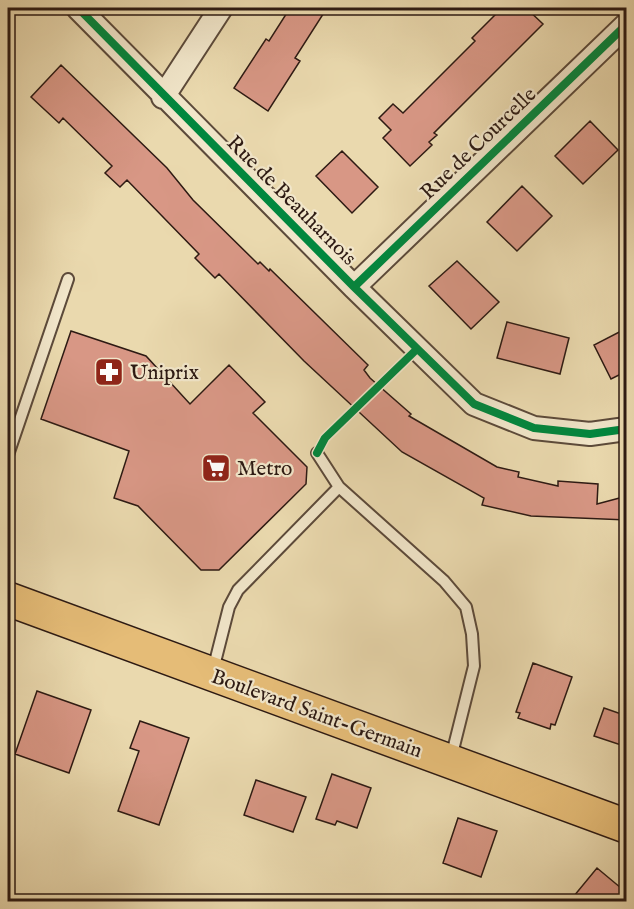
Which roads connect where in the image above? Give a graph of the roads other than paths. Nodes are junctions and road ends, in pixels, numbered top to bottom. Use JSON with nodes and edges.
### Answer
{"nodes":[{"id":1,"x":78,"y":8,"type":"edge"},
{"id":2,"x":220,"y":8,"type":"edge"},
{"id":3,"x":627,"y":25,"type":"edge"},
{"id":4,"x":164,"y":97,"type":"junction"},
{"id":5,"x":68,"y":279,"type":"dead end"},
{"id":6,"x":354,"y":287,"type":"junction"},
{"id":7,"x":627,"y":429,"type":"edge"},
{"id":8,"x":317,"y":453,"type":"dead end"},
{"id":9,"x":8,"y":456,"type":"edge"},
{"id":10,"x":339,"y":488,"type":"junction"},
{"id":11,"x":8,"y":598,"type":"edge"},
{"id":12,"x":212,"y":675,"type":"junction"},
{"id":13,"x":450,"y":762,"type":"junction"},
{"id":14,"x":627,"y":826,"type":"edge"}],
"edges":[{"from":1,"to":4,"type":"street","name":"Rue de Beauharnois"},
{"from":2,"to":4,"type":"street"},
{"from":3,"to":6,"type":"street","name":"Rue de Courcelle"},
{"from":4,"to":6,"type":"street","name":"Rue de Beauharnois"},
{"from":5,"to":9,"type":"lane"},
{"from":6,"to":7,"type":"street","name":"Rue de Beauharnois"},
{"from":8,"to":10,"type":"lane"},
{"from":10,"to":12,"type":"lane"},
{"from":10,"to":13,"type":"lane"},
{"from":11,"to":12,"type":"main road","name":"Boulevard Saint-Germain"},
{"from":12,"to":13,"type":"main road","name":"Boulevard Saint-Germain"},
{"from":13,"to":14,"type":"main road","name":"Boulevard Saint-Germain"}]}
